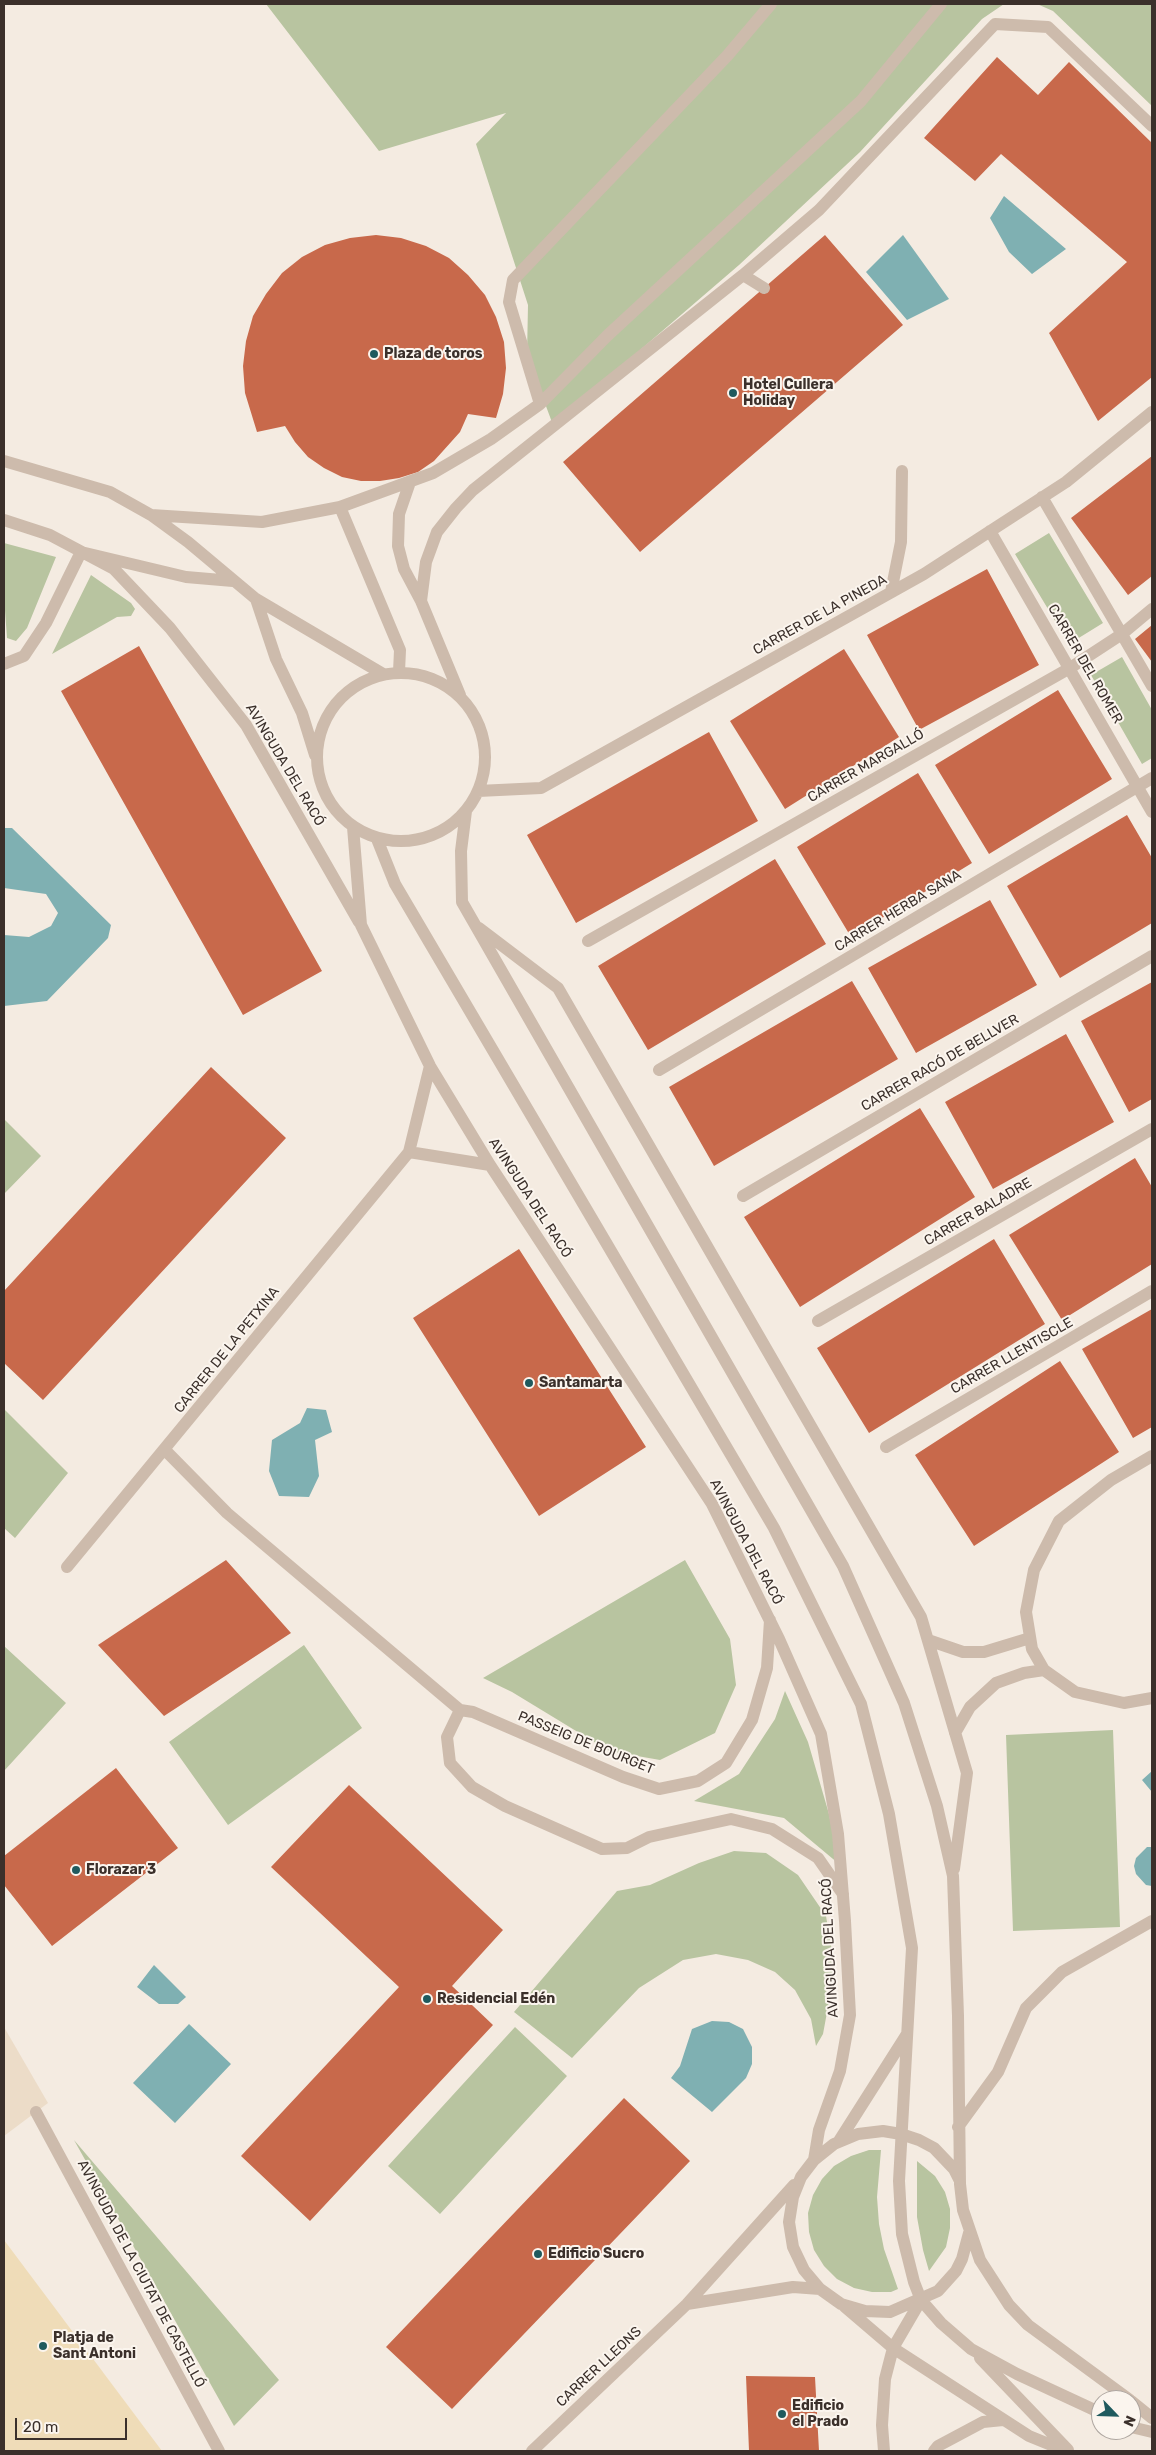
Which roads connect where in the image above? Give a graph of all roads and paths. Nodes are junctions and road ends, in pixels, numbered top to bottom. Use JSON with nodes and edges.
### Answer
{"nodes":[{"id":1,"x":771,"y":4,"type":"edge"},
{"id":2,"x":940,"y":4,"type":"edge"},
{"id":3,"x":1152,"y":126,"type":"edge"},
{"id":4,"x":743,"y":275,"type":"junction"},
{"id":5,"x":764,"y":288,"type":"dead end"},
{"id":6,"x":540,"y":404,"type":"junction"},
{"id":7,"x":1152,"y":412,"type":"edge"},
{"id":8,"x":4,"y":461,"type":"edge"},
{"id":9,"x":902,"y":471,"type":"dead end"},
{"id":10,"x":410,"y":482,"type":"junction"},
{"id":11,"x":1042,"y":497,"type":"junction"},
{"id":12,"x":340,"y":507,"type":"junction"},
{"id":13,"x":151,"y":515,"type":"junction"},
{"id":14,"x":4,"y":520,"type":"edge"},
{"id":15,"x":990,"y":531,"type":"junction"},
{"id":16,"x":81,"y":552,"type":"junction"},
{"id":17,"x":233,"y":581,"type":"junction"},
{"id":18,"x":891,"y":592,"type":"junction"},
{"id":19,"x":256,"y":599,"type":"junction"},
{"id":20,"x":421,"y":601,"type":"junction"},
{"id":21,"x":1152,"y":609,"type":"edge"},
{"id":22,"x":1122,"y":634,"type":"junction"},
{"id":23,"x":4,"y":664,"type":"edge"},
{"id":24,"x":1070,"y":668,"type":"junction"},
{"id":25,"x":399,"y":672,"type":"junction"},
{"id":26,"x":383,"y":674,"type":"junction"},
{"id":27,"x":1152,"y":686,"type":"edge"},
{"id":28,"x":460,"y":695,"type":"junction"},
{"id":29,"x":316,"y":758,"type":"junction"},
{"id":30,"x":1152,"y":778,"type":"edge"},
{"id":31,"x":1138,"y":787,"type":"junction"},
{"id":32,"x":478,"y":791,"type":"junction"},
{"id":33,"x":466,"y":811,"type":"junction"},
{"id":34,"x":1152,"y":812,"type":"edge"},
{"id":35,"x":353,"y":827,"type":"junction"},
{"id":36,"x":377,"y":839,"type":"junction"},
{"id":37,"x":474,"y":924,"type":"junction"},
{"id":38,"x":361,"y":925,"type":"junction"},
{"id":39,"x":588,"y":941,"type":"dead end"},
{"id":40,"x":1152,"y":956,"type":"edge"},
{"id":41,"x":430,"y":1066,"type":"junction"},
{"id":42,"x":659,"y":1070,"type":"dead end"},
{"id":43,"x":1152,"y":1129,"type":"edge"},
{"id":44,"x":409,"y":1152,"type":"junction"},
{"id":45,"x":490,"y":1165,"type":"junction"},
{"id":46,"x":743,"y":1196,"type":"dead end"},
{"id":47,"x":1152,"y":1291,"type":"edge"},
{"id":48,"x":818,"y":1321,"type":"dead end"},
{"id":49,"x":886,"y":1447,"type":"dead end"},
{"id":50,"x":165,"y":1450,"type":"junction"},
{"id":51,"x":1152,"y":1456,"type":"edge"},
{"id":52,"x":67,"y":1566,"type":"dead end"},
{"id":53,"x":770,"y":1620,"type":"junction"},
{"id":54,"x":928,"y":1640,"type":"junction"},
{"id":55,"x":1031,"y":1644,"type":"junction"},
{"id":56,"x":1044,"y":1670,"type":"junction"},
{"id":57,"x":1152,"y":1698,"type":"edge"},
{"id":58,"x":460,"y":1710,"type":"junction"},
{"id":59,"x":955,"y":1733,"type":"junction"},
{"id":60,"x":953,"y":1876,"type":"junction"},
{"id":61,"x":844,"y":1895,"type":"junction"},
{"id":62,"x":1152,"y":1921,"type":"edge"},
{"id":63,"x":908,"y":2032,"type":"junction"},
{"id":64,"x":36,"y":2112,"type":"dead end"},
{"id":65,"x":958,"y":2127,"type":"junction"},
{"id":66,"x":901,"y":2134,"type":"junction"},
{"id":67,"x":839,"y":2142,"type":"junction"},
{"id":68,"x":814,"y":2160,"type":"junction"},
{"id":69,"x":801,"y":2177,"type":"junction"},
{"id":70,"x":960,"y":2181,"type":"junction"},
{"id":71,"x":969,"y":2232,"type":"junction"},
{"id":72,"x":820,"y":2289,"type":"junction"},
{"id":73,"x":921,"y":2300,"type":"junction"},
{"id":74,"x":687,"y":2304,"type":"junction"},
{"id":75,"x":841,"y":2304,"type":"junction"},
{"id":76,"x":893,"y":2348,"type":"junction"},
{"id":77,"x":971,"y":2349,"type":"junction"},
{"id":78,"x":1117,"y":2390,"type":"edge"},
{"id":79,"x":1091,"y":2408,"type":"edge"},
{"id":80,"x":1141,"y":2409,"type":"edge"},
{"id":81,"x":1152,"y":2418,"type":"edge"},
{"id":82,"x":1003,"y":2420,"type":"junction"},
{"id":83,"x":219,"y":2451,"type":"edge"},
{"id":84,"x":532,"y":2451,"type":"edge"},
{"id":85,"x":884,"y":2451,"type":"edge"},
{"id":86,"x":934,"y":2451,"type":"edge"},
{"id":87,"x":1067,"y":2451,"type":"edge"}],
"edges":[{"from":1,"to":6,"type":"street"},
{"from":2,"to":6,"type":"street"},
{"from":3,"to":4,"type":"street"},
{"from":4,"to":5,"type":"street"},
{"from":4,"to":20,"type":"street"},
{"from":6,"to":10,"type":"street"},
{"from":7,"to":11,"type":"street","name":"CARRER DE LA PINEDA"},
{"from":8,"to":13,"type":"street"},
{"from":9,"to":18,"type":"street"},
{"from":10,"to":12,"type":"street"},
{"from":10,"to":20,"type":"street"},
{"from":11,"to":15,"type":"street","name":"CARRER DE LA PINEDA"},
{"from":11,"to":22,"type":"street"},
{"from":12,"to":13,"type":"street"},
{"from":12,"to":25,"type":"street"},
{"from":13,"to":17,"type":"street"},
{"from":14,"to":16,"type":"street","name":"AVINGUDA DEL RACÓ"},
{"from":15,"to":18,"type":"street","name":"CARRER DE LA PINEDA"},
{"from":15,"to":24,"type":"street","name":"CARRER DEL ROMER"},
{"from":16,"to":17,"type":"street","name":"AVINGUDA DEL RACÓ"},
{"from":16,"to":23,"type":"street"},
{"from":16,"to":38,"type":"street","name":"AVINGUDA DEL RACÓ"},
{"from":17,"to":19,"type":"street"},
{"from":18,"to":32,"type":"street","name":"CARRER DE LA PINEDA"},
{"from":19,"to":26,"type":"street"},
{"from":19,"to":29,"type":"street"},
{"from":20,"to":28,"type":"street"},
{"from":21,"to":22,"type":"street","name":"CARRER MARGALLÓ"},
{"from":22,"to":24,"type":"street","name":"CARRER MARGALLÓ"},
{"from":22,"to":27,"type":"street"},
{"from":24,"to":31,"type":"street","name":"CARRER DEL ROMER"},
{"from":24,"to":39,"type":"street","name":"CARRER MARGALLÓ"},
{"from":25,"to":26,"type":"street"},
{"from":25,"to":28,"type":"street"},
{"from":26,"to":29,"type":"street"},
{"from":28,"to":32,"type":"street"},
{"from":29,"to":35,"type":"street"},
{"from":30,"to":31,"type":"street","name":"CARRER HERBA SANA"},
{"from":31,"to":34,"type":"street","name":"CARRER DEL ROMER"},
{"from":31,"to":42,"type":"street","name":"CARRER HERBA SANA"},
{"from":32,"to":33,"type":"street"},
{"from":33,"to":36,"type":"street"},
{"from":33,"to":37,"type":"street"},
{"from":35,"to":36,"type":"street"},
{"from":35,"to":38,"type":"street","name":"AVINGUDA DEL RACÓ"},
{"from":36,"to":63,"type":"street"},
{"from":37,"to":54,"type":"street"},
{"from":37,"to":60,"type":"street"},
{"from":38,"to":41,"type":"street","name":"AVINGUDA DEL RACÓ"},
{"from":40,"to":46,"type":"street","name":"CARRER RACÓ DE BELLVER"},
{"from":41,"to":44,"type":"street","name":"CARRER DE LA PETXINA"},
{"from":41,"to":45,"type":"street","name":"AVINGUDA DEL RACÓ"},
{"from":43,"to":48,"type":"street","name":"CARRER BALADRE"},
{"from":44,"to":45,"type":"street"},
{"from":44,"to":50,"type":"street","name":"CARRER DE LA PETXINA"},
{"from":45,"to":53,"type":"street","name":"AVINGUDA DEL RACÓ"},
{"from":47,"to":49,"type":"street","name":"CARRER LLENTISCLE"},
{"from":50,"to":52,"type":"street","name":"CARRER DE LA PETXINA"},
{"from":50,"to":58,"type":"street","name":"PASSEIG DE BOURGET"},
{"from":51,"to":55,"type":"street"},
{"from":53,"to":58,"type":"street","name":"PASSEIG DE BOURGET"},
{"from":53,"to":61,"type":"street","name":"AVINGUDA DEL RACÓ"},
{"from":54,"to":55,"type":"street"},
{"from":54,"to":59,"type":"street"},
{"from":55,"to":56,"type":"street"},
{"from":56,"to":57,"type":"street"},
{"from":56,"to":59,"type":"street"},
{"from":58,"to":61,"type":"street"},
{"from":59,"to":60,"type":"street"},
{"from":60,"to":65,"type":"street"},
{"from":61,"to":68,"type":"street","name":"AVINGUDA DEL RACÓ"},
{"from":62,"to":65,"type":"street"},
{"from":63,"to":66,"type":"street"},
{"from":63,"to":67,"type":"street"},
{"from":64,"to":83,"type":"street","name":"AVINGUDA DE LA CIUTAT DE CASTELLÓ"},
{"from":65,"to":70,"type":"street"},
{"from":66,"to":67,"type":"street"},
{"from":66,"to":70,"type":"street"},
{"from":66,"to":73,"type":"street"},
{"from":67,"to":68,"type":"street"},
{"from":68,"to":69,"type":"street"},
{"from":69,"to":72,"type":"street"},
{"from":69,"to":74,"type":"street","name":"CARRER LLEONS"},
{"from":70,"to":71,"type":"street"},
{"from":71,"to":73,"type":"street"},
{"from":71,"to":78,"type":"street"},
{"from":72,"to":74,"type":"street"},
{"from":72,"to":75,"type":"street"},
{"from":73,"to":75,"type":"street"},
{"from":73,"to":76,"type":"street"},
{"from":73,"to":77,"type":"street"},
{"from":74,"to":84,"type":"street","name":"CARRER LLEONS"},
{"from":75,"to":76,"type":"street"},
{"from":76,"to":82,"type":"street"},
{"from":76,"to":85,"type":"street"},
{"from":77,"to":79,"type":"street"},
{"from":77,"to":87,"type":"street"},
{"from":80,"to":81,"type":"street"},
{"from":82,"to":86,"type":"street"},
{"from":82,"to":87,"type":"street"}]}
